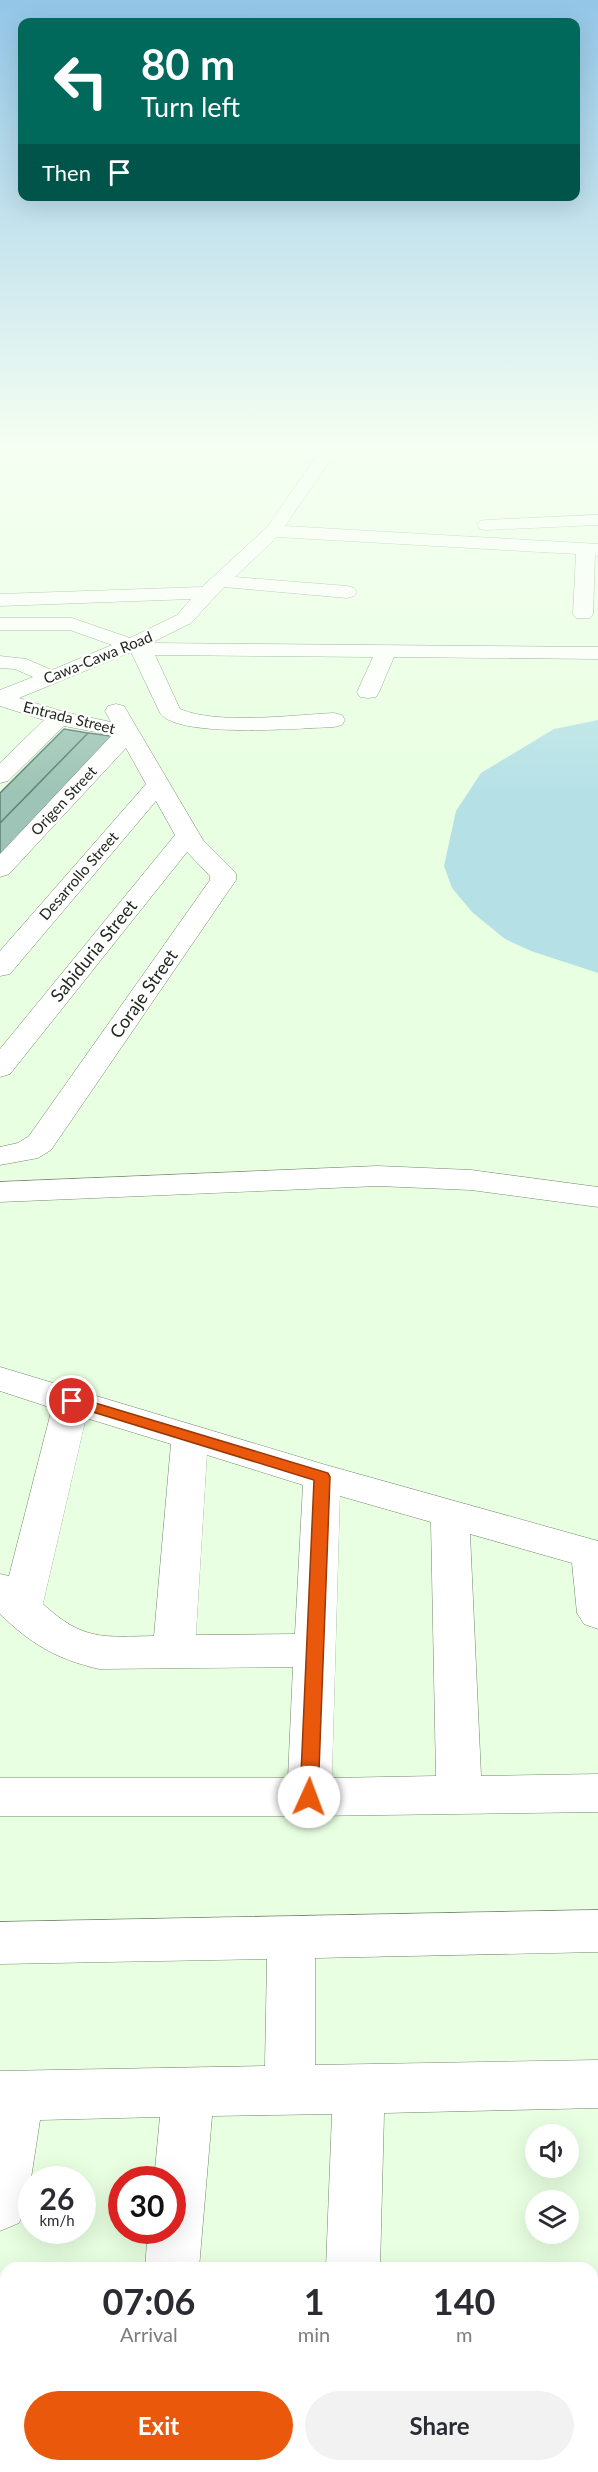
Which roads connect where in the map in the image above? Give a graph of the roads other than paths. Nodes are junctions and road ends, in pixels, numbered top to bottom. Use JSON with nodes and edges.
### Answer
{"nodes":[{"id":1,"x":240,"y":562,"type":"edge"},
{"id":2,"x":590,"y":562,"type":"edge"},
{"id":3,"x":214,"y":587,"type":"junction"},
{"id":4,"x":347,"y":592,"type":"dead end"},
{"id":5,"x":0,"y":600,"type":"edge"},
{"id":6,"x":583,"y":614,"type":"dead end"},
{"id":7,"x":0,"y":624,"type":"edge"},
{"id":8,"x":136,"y":647,"type":"junction"},
{"id":9,"x":386,"y":652,"type":"junction"},
{"id":10,"x":598,"y":652,"type":"edge"},
{"id":11,"x":0,"y":662,"type":"edge"},
{"id":12,"x":51,"y":677,"type":"junction"},
{"id":13,"x":368,"y":692,"type":"dead end"},
{"id":14,"x":0,"y":698,"type":"edge"},
{"id":15,"x":116,"y":711,"type":"dead end"},
{"id":16,"x":59,"y":718,"type":"junction"},
{"id":17,"x":334,"y":720,"type":"dead end"},
{"id":18,"x":128,"y":732,"type":"junction"},
{"id":19,"x":0,"y":776,"type":"edge"},
{"id":20,"x":158,"y":784,"type":"junction"},
{"id":21,"x":188,"y":835,"type":"junction"},
{"id":22,"x":0,"y":870,"type":"edge"},
{"id":23,"x":0,"y":968,"type":"edge"},
{"id":24,"x":0,"y":1068,"type":"edge"},
{"id":25,"x":13,"y":1154,"type":"edge"},
{"id":26,"x":0,"y":1192,"type":"edge"},
{"id":27,"x":598,"y":1197,"type":"edge"},
{"id":28,"x":0,"y":1379,"type":"edge"},
{"id":29,"x":72,"y":1401,"type":"junction"},
{"id":30,"x":189,"y":1437,"type":"junction"},
{"id":31,"x":322,"y":1477,"type":"junction"},
{"id":32,"x":450,"y":1514,"type":"junction"},
{"id":33,"x":595,"y":1555,"type":"edge"},
{"id":34,"x":11,"y":1599,"type":"edge"},
{"id":35,"x":598,"y":1614,"type":"edge"},
{"id":36,"x":315,"y":1650,"type":"junction"},
{"id":37,"x":174,"y":1652,"type":"junction"},
{"id":38,"x":598,"y":1792,"type":"edge"},
{"id":39,"x":459,"y":1795,"type":"junction"},
{"id":40,"x":0,"y":1797,"type":"edge"},
{"id":41,"x":309,"y":1797,"type":"junction"},
{"id":42,"x":598,"y":1931,"type":"edge"},
{"id":43,"x":291,"y":1938,"type":"junction"},
{"id":44,"x":0,"y":1943,"type":"edge"},
{"id":45,"x":598,"y":2084,"type":"edge"},
{"id":46,"x":359,"y":2090,"type":"junction"},
{"id":47,"x":290,"y":2091,"type":"junction"},
{"id":48,"x":188,"y":2093,"type":"junction"},
{"id":49,"x":9,"y":2096,"type":"edge"},
{"id":50,"x":0,"y":2204,"type":"edge"},
{"id":51,"x":173,"y":2262,"type":"edge"},
{"id":52,"x":353,"y":2262,"type":"edge"}],
"edges":[{"from":1,"to":3,"type":"street","name":"Cawa-Cawa Road"},
{"from":2,"to":6,"type":"street"},
{"from":3,"to":4,"type":"street"},
{"from":3,"to":5,"type":"street"},
{"from":3,"to":8,"type":"street","name":"Cawa-Cawa Road"},
{"from":7,"to":8,"type":"street"},
{"from":8,"to":9,"type":"street"},
{"from":8,"to":12,"type":"street","name":"Cawa-Cawa Road"},
{"from":8,"to":17,"type":"street"},
{"from":9,"to":10,"type":"street"},
{"from":9,"to":13,"type":"street"},
{"from":11,"to":12,"type":"street"},
{"from":12,"to":14,"type":"street","name":"Cawa-Cawa Road"},
{"from":14,"to":16,"type":"street","name":"Entrada Street"},
{"from":15,"to":18,"type":"street"},
{"from":16,"to":18,"type":"street","name":"Entrada Street"},
{"from":16,"to":19,"type":"street"},
{"from":18,"to":20,"type":"street","name":"Entrada Street"},
{"from":18,"to":22,"type":"street","name":"Origen Street"},
{"from":20,"to":21,"type":"street","name":"Entrada Street"},
{"from":20,"to":23,"type":"street","name":"Desarrollo Street"},
{"from":21,"to":24,"type":"street","name":"Sabiduria Street"},
{"from":21,"to":25,"type":"street","name":"Coraje Street"},
{"from":26,"to":27,"type":"street"},
{"from":28,"to":29,"type":"street"},
{"from":29,"to":30,"type":"street"},
{"from":29,"to":34,"type":"street"},
{"from":30,"to":31,"type":"street"},
{"from":30,"to":37,"type":"street"},
{"from":31,"to":32,"type":"street"},
{"from":31,"to":36,"type":"street"},
{"from":32,"to":33,"type":"street"},
{"from":32,"to":39,"type":"street"},
{"from":33,"to":35,"type":"street"},
{"from":34,"to":37,"type":"street"},
{"from":36,"to":37,"type":"street"},
{"from":36,"to":41,"type":"street"},
{"from":38,"to":39,"type":"street"},
{"from":39,"to":41,"type":"street"},
{"from":40,"to":41,"type":"street"},
{"from":42,"to":43,"type":"street"},
{"from":43,"to":44,"type":"street"},
{"from":43,"to":47,"type":"street"},
{"from":45,"to":46,"type":"street"},
{"from":46,"to":47,"type":"street"},
{"from":46,"to":52,"type":"street"},
{"from":47,"to":48,"type":"street"},
{"from":48,"to":49,"type":"street"},
{"from":48,"to":51,"type":"street"},
{"from":49,"to":50,"type":"street"}]}
